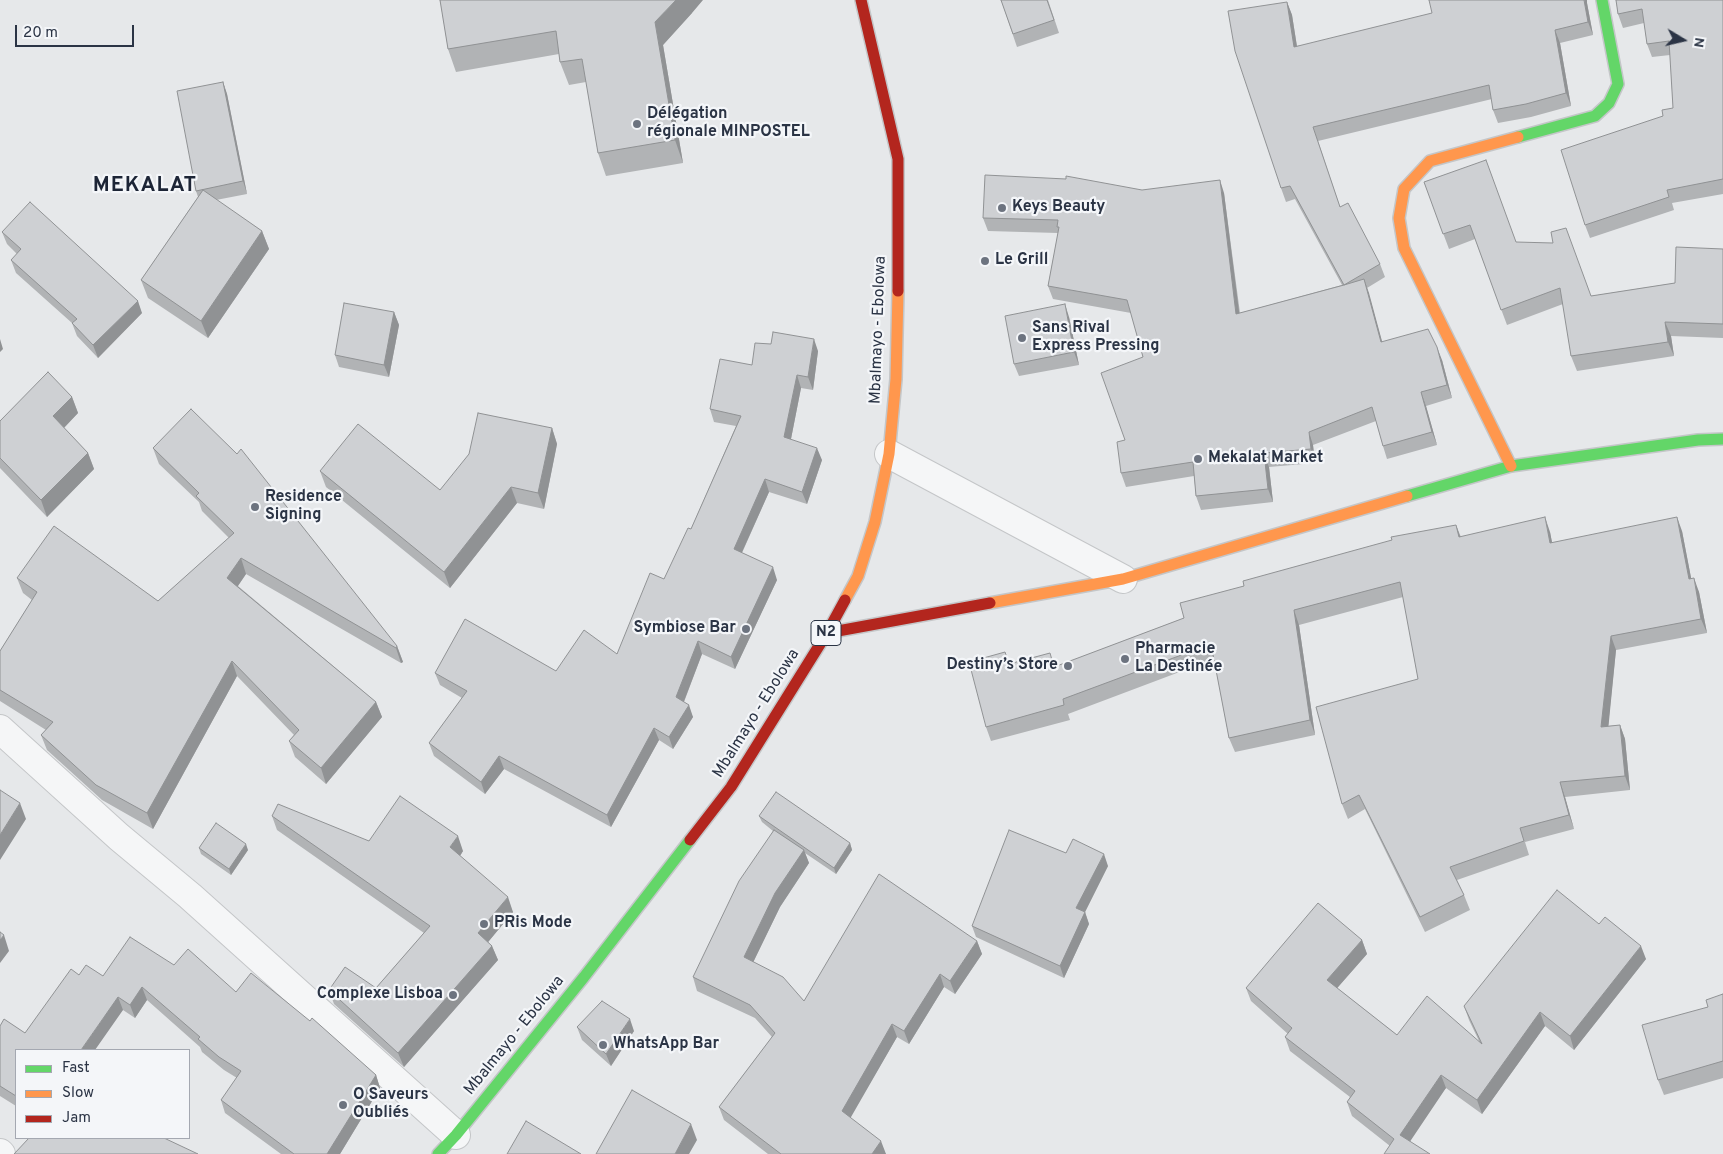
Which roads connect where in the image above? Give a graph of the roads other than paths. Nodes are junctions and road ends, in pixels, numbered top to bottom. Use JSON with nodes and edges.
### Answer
{"nodes":[{"id":1,"x":861,"y":0,"type":"edge"},
{"id":2,"x":1602,"y":0,"type":"edge"},
{"id":3,"x":1723,"y":439,"type":"edge"},
{"id":4,"x":889,"y":454,"type":"junction"},
{"id":5,"x":1511,"y":466,"type":"junction"},
{"id":6,"x":1123,"y":579,"type":"junction"},
{"id":7,"x":827,"y":633,"type":"junction"},
{"id":8,"x":0,"y":729,"type":"edge"},
{"id":9,"x":447,"y":1145,"type":"edge"}],
"edges":[{"from":1,"to":4,"type":"main road","name":"Mbalmayo - Ebolowa","number":"N2"},
{"from":2,"to":5,"type":"main road"},
{"from":3,"to":5,"type":"main road"},
{"from":4,"to":6,"type":"street"},
{"from":4,"to":7,"type":"main road","name":"Mbalmayo - Ebolowa","number":"N2"},
{"from":5,"to":6,"type":"main road"},
{"from":6,"to":7,"type":"main road"},
{"from":7,"to":9,"type":"main road","name":"Mbalmayo - Ebolowa","number":"N2"},
{"from":8,"to":9,"type":"street"}]}
